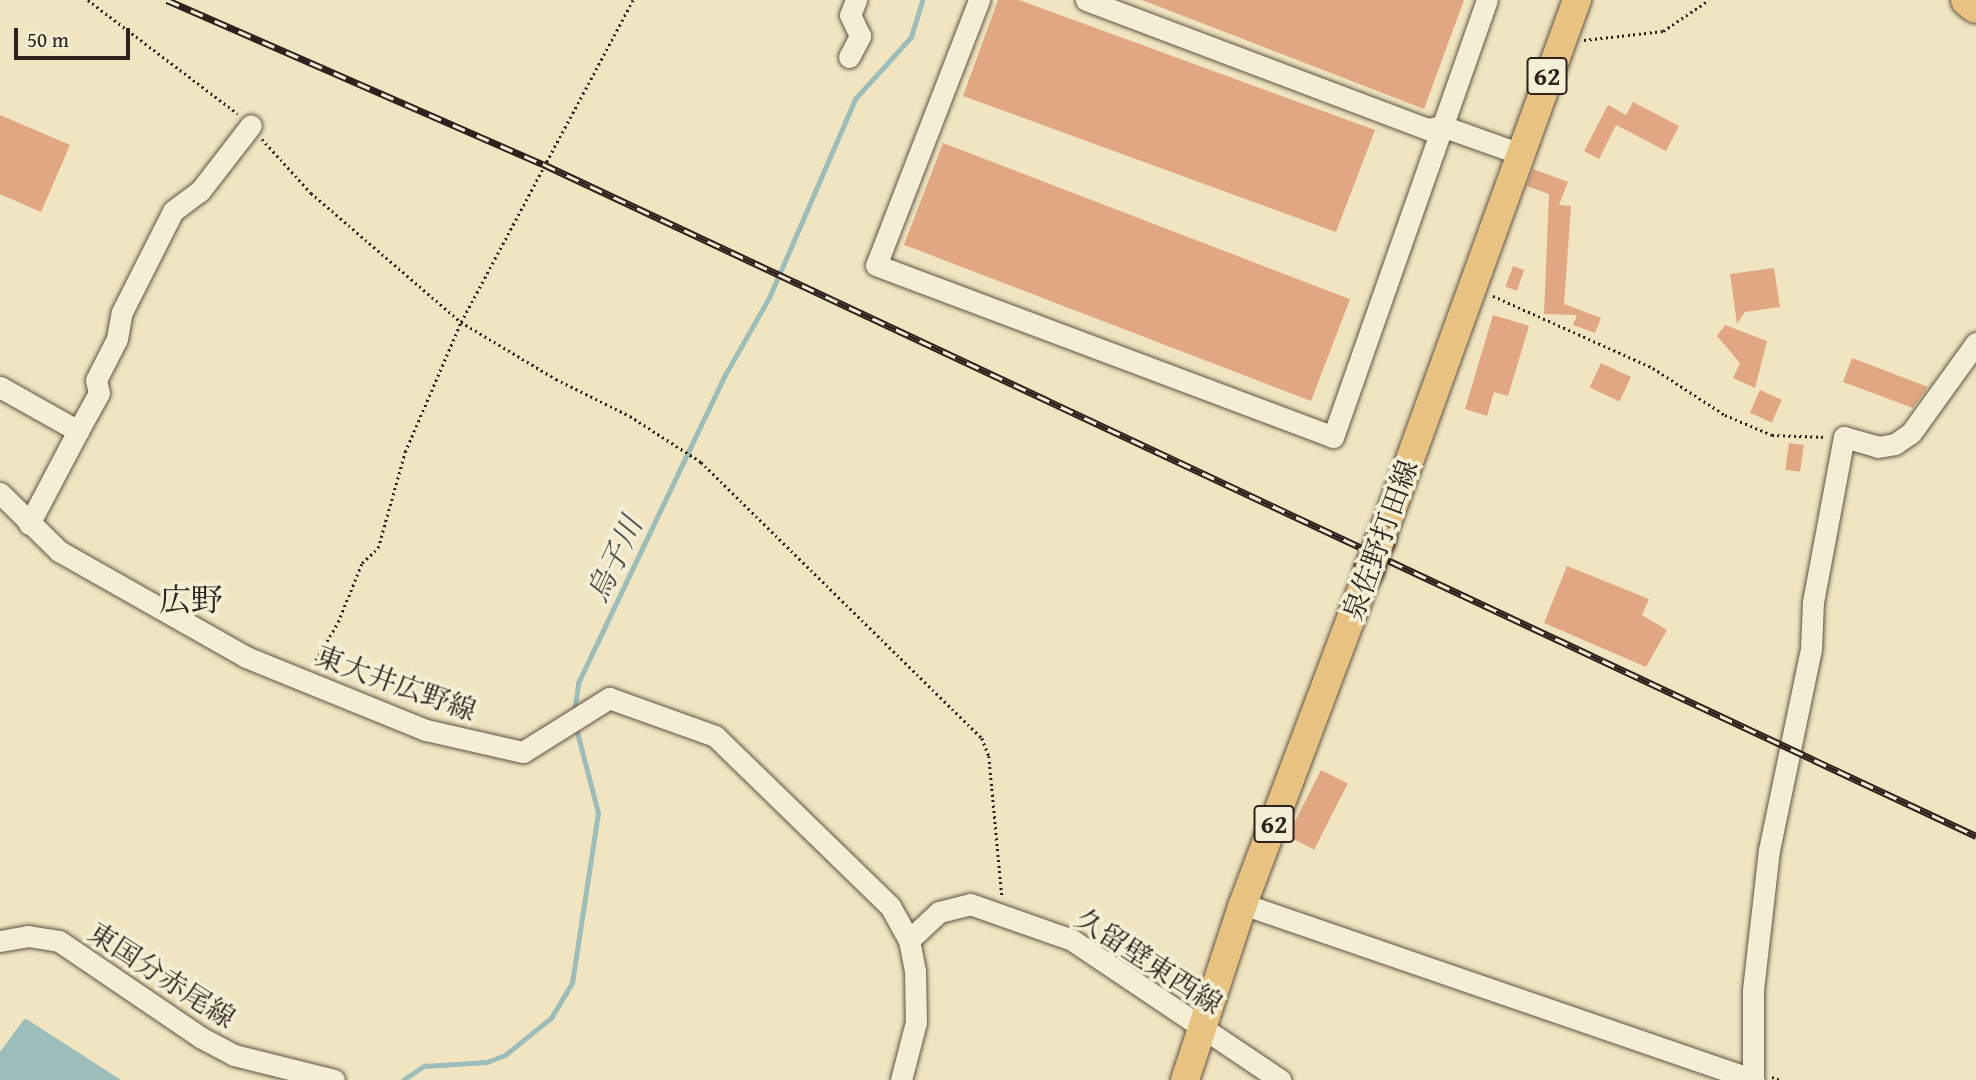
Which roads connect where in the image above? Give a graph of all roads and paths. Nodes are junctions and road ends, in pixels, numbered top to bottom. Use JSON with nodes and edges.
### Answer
{"nodes":[{"id":1,"x":88,"y":0,"type":"edge"},
{"id":2,"x":633,"y":0,"type":"edge"},
{"id":3,"x":856,"y":0,"type":"edge"},
{"id":4,"x":979,"y":0,"type":"edge"},
{"id":5,"x":1086,"y":0,"type":"edge"},
{"id":6,"x":1488,"y":0,"type":"edge"},
{"id":7,"x":1577,"y":0,"type":"edge"},
{"id":8,"x":1709,"y":0,"type":"edge"},
{"id":9,"x":1967,"y":0,"type":"edge"},
{"id":10,"x":1976,"y":7,"type":"edge"},
{"id":11,"x":1559,"y":41,"type":"junction"},
{"id":12,"x":849,"y":57,"type":"dead end"},
{"id":13,"x":251,"y":125,"type":"junction"},
{"id":14,"x":1442,"y":126,"type":"junction"},
{"id":15,"x":1520,"y":153,"type":"junction"},
{"id":16,"x":1474,"y":288,"type":"junction"},
{"id":17,"x":461,"y":322,"type":"junction"},
{"id":18,"x":1976,"y":343,"type":"edge"},
{"id":19,"x":0,"y":387,"type":"edge"},
{"id":20,"x":78,"y":431,"type":"junction"},
{"id":21,"x":1844,"y":437,"type":"junction"},
{"id":22,"x":0,"y":493,"type":"edge"},
{"id":23,"x":29,"y":524,"type":"junction"},
{"id":24,"x":304,"y":679,"type":"junction"},
{"id":25,"x":1243,"y":904,"type":"junction"},
{"id":26,"x":1004,"y":914,"type":"junction"},
{"id":27,"x":909,"y":940,"type":"junction"},
{"id":28,"x":0,"y":941,"type":"edge"},
{"id":29,"x":1201,"y":1027,"type":"junction"},
{"id":30,"x":334,"y":1080,"type":"edge"},
{"id":31,"x":901,"y":1080,"type":"edge"},
{"id":32,"x":1185,"y":1080,"type":"edge"},
{"id":33,"x":1280,"y":1080,"type":"edge"},
{"id":34,"x":1753,"y":1080,"type":"edge"}],
"edges":[{"from":1,"to":13,"type":"path"},
{"from":2,"to":17,"type":"path"},
{"from":3,"to":12,"type":"street"},
{"from":4,"to":14,"type":"street"},
{"from":5,"to":14,"type":"street"},
{"from":6,"to":14,"type":"street"},
{"from":7,"to":11,"type":"main road","name":"泉佐野打田線","number":"62"},
{"from":8,"to":11,"type":"path"},
{"from":9,"to":10,"type":"highway"},
{"from":11,"to":15,"type":"main road","name":"泉佐野打田線","number":"62"},
{"from":13,"to":17,"type":"path"},
{"from":13,"to":20,"type":"street"},
{"from":14,"to":15,"type":"street"},
{"from":15,"to":16,"type":"main road","name":"泉佐野打田線","number":"62"},
{"from":16,"to":21,"type":"path"},
{"from":16,"to":25,"type":"main road","name":"泉佐野打田線","number":"62","bridge":true},
{"from":17,"to":24,"type":"path"},
{"from":17,"to":26,"type":"path"},
{"from":18,"to":21,"type":"street"},
{"from":19,"to":20,"type":"street"},
{"from":20,"to":23,"type":"street"},
{"from":21,"to":34,"type":"street"},
{"from":22,"to":23,"type":"street","name":"東大井広野線"},
{"from":23,"to":24,"type":"street","name":"東大井広野線"},
{"from":24,"to":27,"type":"street","name":"東大井広野線"},
{"from":25,"to":29,"type":"main road","name":"泉佐野打田線","number":"62"},
{"from":25,"to":34,"type":"street"},
{"from":26,"to":27,"type":"street","name":"久留壁東西線"},
{"from":26,"to":29,"type":"street","name":"久留壁東西線"},
{"from":27,"to":31,"type":"street","name":"東大井広野線"},
{"from":28,"to":30,"type":"street","name":"東国分赤尾線"},
{"from":29,"to":32,"type":"main road","name":"泉佐野打田線","number":"62"},
{"from":29,"to":33,"type":"street","name":"久留壁東西線"}]}
